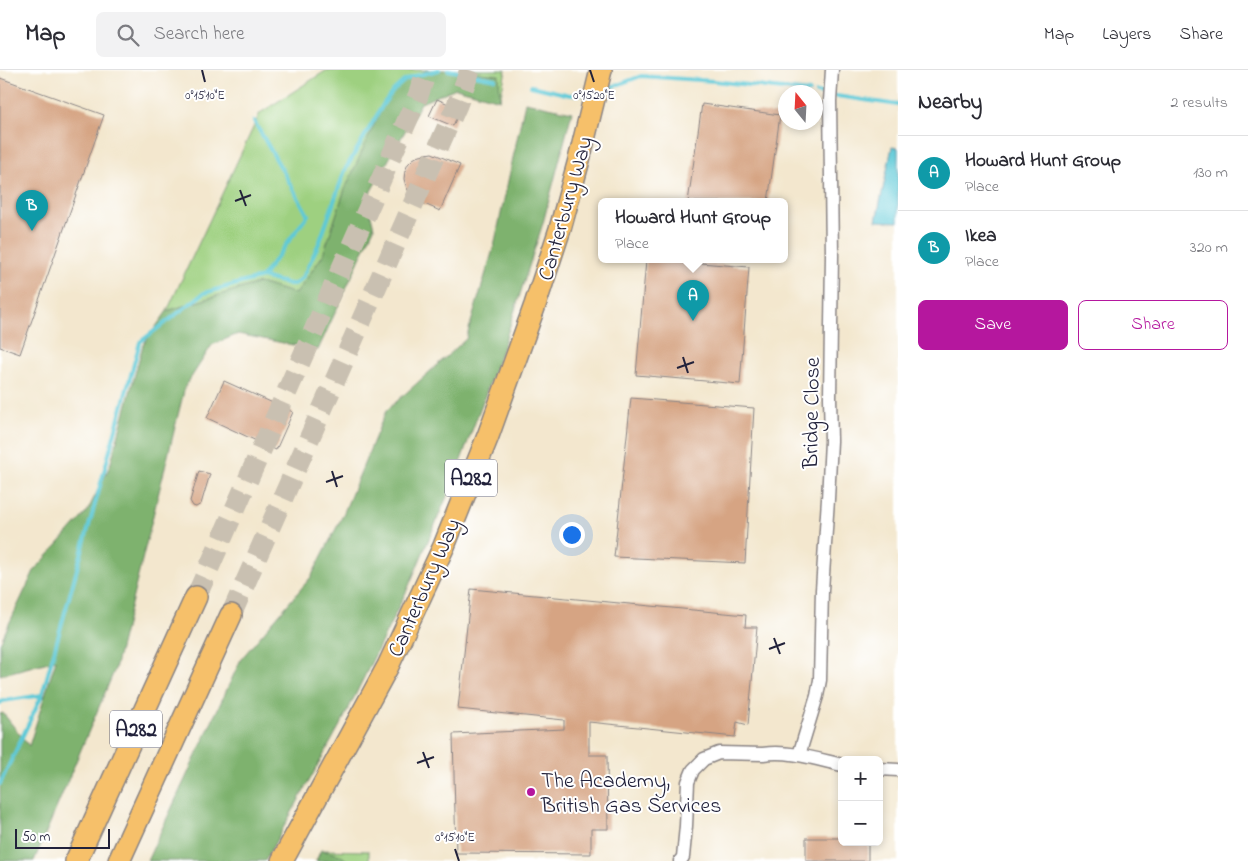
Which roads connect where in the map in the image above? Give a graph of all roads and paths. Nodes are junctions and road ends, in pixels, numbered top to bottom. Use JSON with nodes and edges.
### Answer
{"nodes":[{"id":1,"x":601,"y":70,"type":"edge"},
{"id":2,"x":832,"y":70,"type":"edge"},
{"id":3,"x":196,"y":597,"type":"tunnel mouth"},
{"id":4,"x":231,"y":615,"type":"tunnel mouth"},
{"id":5,"x":799,"y":754,"type":"junction"},
{"id":6,"x":838,"y":764,"type":"edge"},
{"id":7,"x":883,"y":769,"type":"edge"},
{"id":8,"x":898,"y":770,"type":"edge"},
{"id":9,"x":76,"y":861,"type":"edge"},
{"id":10,"x":119,"y":861,"type":"edge"},
{"id":11,"x":282,"y":861,"type":"edge"},
{"id":12,"x":680,"y":861,"type":"edge"}],
"edges":[{"from":1,"to":11,"type":"highway","name":"Canterbury Way","number":"A282"},
{"from":2,"to":5,"type":"street","name":"Bridge Close"},
{"from":3,"to":9,"type":"highway","number":"A282"},
{"from":4,"to":10,"type":"highway","number":"A282"},
{"from":5,"to":6,"type":"street"},
{"from":5,"to":12,"type":"street"},
{"from":7,"to":8,"type":"street"}]}
